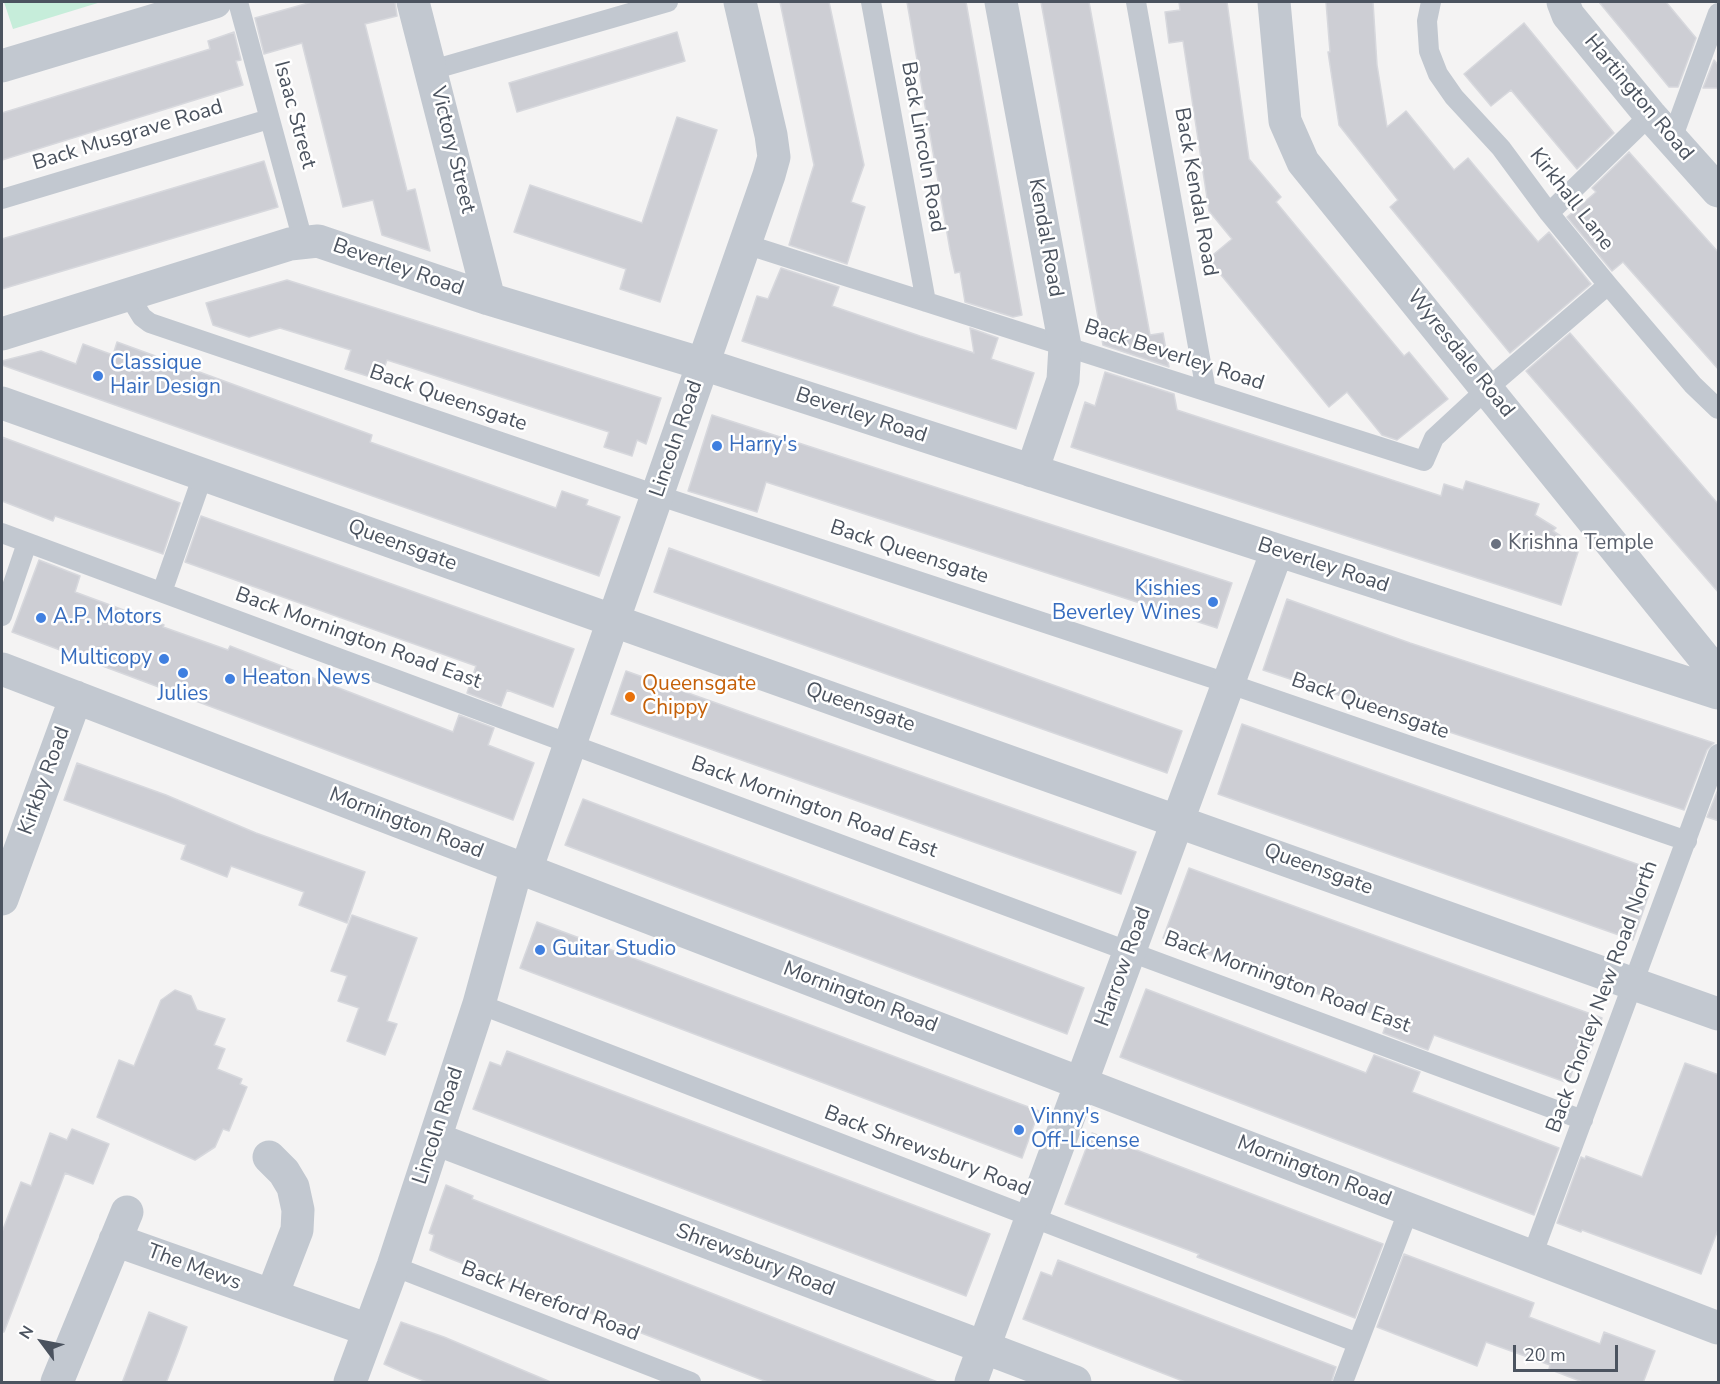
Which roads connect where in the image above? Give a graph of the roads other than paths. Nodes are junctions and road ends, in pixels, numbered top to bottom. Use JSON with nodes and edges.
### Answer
{"nodes":[{"id":1,"x":215,"y":2,"type":"edge"},
{"id":2,"x":238,"y":2,"type":"edge"},
{"id":3,"x":413,"y":2,"type":"edge"},
{"id":4,"x":668,"y":2,"type":"edge"},
{"id":5,"x":740,"y":2,"type":"edge"},
{"id":6,"x":871,"y":2,"type":"edge"},
{"id":7,"x":1001,"y":2,"type":"edge"},
{"id":8,"x":1136,"y":2,"type":"edge"},
{"id":9,"x":1274,"y":2,"type":"edge"},
{"id":10,"x":1431,"y":2,"type":"edge"},
{"id":11,"x":1563,"y":2,"type":"edge"},
{"id":12,"x":1719,"y":13,"type":"edge"},
{"id":13,"x":2,"y":66,"type":"edge"},
{"id":14,"x":432,"y":70,"type":"junction"},
{"id":15,"x":1650,"y":115,"type":"junction"},
{"id":16,"x":269,"y":119,"type":"junction"},
{"id":17,"x":1672,"y":139,"type":"junction"},
{"id":18,"x":1719,"y":191,"type":"edge"},
{"id":19,"x":2,"y":199,"type":"edge"},
{"id":20,"x":1548,"y":213,"type":"junction"},
{"id":21,"x":303,"y":241,"type":"junction"},
{"id":22,"x":745,"y":244,"type":"junction"},
{"id":23,"x":1608,"y":285,"type":"junction"},
{"id":24,"x":128,"y":294,"type":"junction"},
{"id":25,"x":489,"y":299,"type":"junction"},
{"id":26,"x":926,"y":302,"type":"junction"},
{"id":27,"x":2,"y":333,"type":"edge"},
{"id":28,"x":1065,"y":346,"type":"junction"},
{"id":29,"x":703,"y":364,"type":"junction"},
{"id":30,"x":1488,"y":388,"type":"junction"},
{"id":31,"x":1206,"y":391,"type":"junction"},
{"id":32,"x":2,"y":403,"type":"edge"},
{"id":33,"x":1719,"y":409,"type":"edge"},
{"id":34,"x":1032,"y":471,"type":"junction"},
{"id":35,"x":203,"y":476,"type":"junction"},
{"id":36,"x":657,"y":495,"type":"junction"},
{"id":37,"x":2,"y":533,"type":"edge"},
{"id":38,"x":27,"y":543,"type":"junction"},
{"id":39,"x":1277,"y":551,"type":"junction"},
{"id":40,"x":162,"y":592,"type":"junction"},
{"id":41,"x":2,"y":616,"type":"edge"},
{"id":42,"x":614,"y":621,"type":"junction"},
{"id":43,"x":2,"y":669,"type":"edge"},
{"id":44,"x":1719,"y":675,"type":"edge"},
{"id":45,"x":1227,"y":683,"type":"junction"},
{"id":46,"x":1719,"y":693,"type":"edge"},
{"id":47,"x":76,"y":697,"type":"junction"},
{"id":48,"x":570,"y":744,"type":"junction"},
{"id":49,"x":1719,"y":754,"type":"edge"},
{"id":50,"x":1177,"y":820,"type":"junction"},
{"id":51,"x":1686,"y":841,"type":"junction"},
{"id":52,"x":522,"y":868,"type":"junction"},
{"id":53,"x":2,"y":899,"type":"edge"},
{"id":54,"x":1130,"y":950,"type":"junction"},
{"id":55,"x":1635,"y":984,"type":"junction"},
{"id":56,"x":479,"y":1004,"type":"junction"},
{"id":57,"x":1719,"y":1014,"type":"edge"},
{"id":58,"x":1081,"y":1083,"type":"junction"},
{"id":59,"x":1584,"y":1120,"type":"junction"},
{"id":60,"x":436,"y":1139,"type":"junction"},
{"id":61,"x":269,"y":1157,"type":"dead end"},
{"id":62,"x":1409,"y":1209,"type":"junction"},
{"id":63,"x":1031,"y":1218,"type":"junction"},
{"id":64,"x":1532,"y":1256,"type":"junction"},
{"id":65,"x":393,"y":1266,"type":"junction"},
{"id":66,"x":272,"y":1296,"type":"junction"},
{"id":67,"x":1719,"y":1328,"type":"edge"},
{"id":68,"x":369,"y":1330,"type":"junction"},
{"id":69,"x":1358,"y":1343,"type":"junction"},
{"id":70,"x":983,"y":1348,"type":"junction"},
{"id":71,"x":57,"y":1383,"type":"edge"},
{"id":72,"x":350,"y":1383,"type":"edge"},
{"id":73,"x":691,"y":1383,"type":"edge"},
{"id":74,"x":971,"y":1383,"type":"edge"},
{"id":75,"x":1075,"y":1383,"type":"edge"},
{"id":76,"x":1343,"y":1383,"type":"edge"}],
"edges":[{"from":1,"to":13,"type":"street"},
{"from":2,"to":16,"type":"lane","name":"Isaac Street"},
{"from":3,"to":14,"type":"street","name":"Victory Street"},
{"from":4,"to":14,"type":"lane"},
{"from":5,"to":22,"type":"street","name":"Lincoln Road"},
{"from":6,"to":26,"type":"lane","name":"Back Lincoln Road"},
{"from":7,"to":28,"type":"street","name":"Kendal Road"},
{"from":8,"to":31,"type":"lane","name":"Back Kendal Road"},
{"from":9,"to":30,"type":"street","name":"Wyresdale Road"},
{"from":10,"to":20,"type":"lane","name":"Kirkhall Lane"},
{"from":11,"to":15,"type":"street","name":"Hartington Road"},
{"from":12,"to":17,"type":"lane"},
{"from":14,"to":25,"type":"street","name":"Victory Street"},
{"from":15,"to":17,"type":"street","name":"Hartington Road"},
{"from":15,"to":20,"type":"lane"},
{"from":16,"to":19,"type":"lane","name":"Back Musgrave Road"},
{"from":16,"to":21,"type":"lane","name":"Isaac Street"},
{"from":17,"to":18,"type":"street","name":"Hartington Road"},
{"from":20,"to":23,"type":"lane","name":"Kirkhall Lane"},
{"from":21,"to":24,"type":"street","name":"Beverley Road"},
{"from":21,"to":25,"type":"street","name":"Beverley Road"},
{"from":22,"to":26,"type":"lane","name":"Back Beverley Road"},
{"from":22,"to":29,"type":"street","name":"Lincoln Road"},
{"from":23,"to":30,"type":"lane"},
{"from":23,"to":33,"type":"lane","name":"Kirkhall Lane"},
{"from":24,"to":27,"type":"street","name":"Beverley Road"},
{"from":24,"to":36,"type":"lane","name":"Back Queensgate"},
{"from":25,"to":29,"type":"street","name":"Beverley Road"},
{"from":26,"to":28,"type":"lane","name":"Back Beverley Road"},
{"from":28,"to":31,"type":"lane","name":"Back Beverley Road"},
{"from":28,"to":34,"type":"street","name":"Kendal Road"},
{"from":29,"to":34,"type":"street","name":"Beverley Road"},
{"from":29,"to":36,"type":"street","name":"Lincoln Road"},
{"from":30,"to":31,"type":"lane","name":"Back Beverley Road"},
{"from":30,"to":44,"type":"street","name":"Wyresdale Road"},
{"from":32,"to":35,"type":"street","name":"Queensgate"},
{"from":34,"to":39,"type":"street","name":"Beverley Road"},
{"from":35,"to":40,"type":"lane"},
{"from":35,"to":42,"type":"street","name":"Queensgate"},
{"from":36,"to":42,"type":"street","name":"Lincoln Road"},
{"from":36,"to":45,"type":"lane","name":"Back Queensgate"},
{"from":37,"to":38,"type":"lane","name":"Back Mornington Road East"},
{"from":38,"to":40,"type":"lane","name":"Back Mornington Road East"},
{"from":38,"to":41,"type":"lane"},
{"from":39,"to":45,"type":"street","name":"Harrow Road"},
{"from":39,"to":46,"type":"street","name":"Beverley Road"},
{"from":40,"to":48,"type":"lane","name":"Back Mornington Road East"},
{"from":42,"to":48,"type":"street","name":"Lincoln Road"},
{"from":42,"to":50,"type":"street","name":"Queensgate"},
{"from":43,"to":47,"type":"street","name":"Mornington Road"},
{"from":45,"to":50,"type":"street","name":"Harrow Road"},
{"from":45,"to":51,"type":"lane","name":"Back Queensgate"},
{"from":47,"to":52,"type":"street","name":"Mornington Road"},
{"from":47,"to":53,"type":"street","name":"Kirkby Road"},
{"from":48,"to":52,"type":"street","name":"Lincoln Road"},
{"from":48,"to":54,"type":"lane","name":"Back Mornington Road East"},
{"from":49,"to":51,"type":"lane","name":"Back Chorley New Road North"},
{"from":50,"to":54,"type":"street","name":"Harrow Road"},
{"from":50,"to":55,"type":"street","name":"Queensgate"},
{"from":51,"to":55,"type":"lane","name":"Back Chorley New Road North"},
{"from":52,"to":56,"type":"street","name":"Lincoln Road"},
{"from":52,"to":58,"type":"street","name":"Mornington Road"},
{"from":54,"to":58,"type":"street","name":"Harrow Road"},
{"from":54,"to":59,"type":"lane","name":"Back Mornington Road East"},
{"from":55,"to":57,"type":"street","name":"Queensgate"},
{"from":55,"to":59,"type":"lane","name":"Back Chorley New Road North"},
{"from":56,"to":60,"type":"street","name":"Lincoln Road"},
{"from":56,"to":63,"type":"lane","name":"Back Shrewsbury Road"},
{"from":58,"to":62,"type":"street","name":"Mornington Road"},
{"from":58,"to":63,"type":"street","name":"Harrow Road"},
{"from":59,"to":64,"type":"lane","name":"Back Chorley New Road North"},
{"from":60,"to":65,"type":"street","name":"Lincoln Road"},
{"from":60,"to":70,"type":"street","name":"Shrewsbury Road"},
{"from":61,"to":66,"type":"street"},
{"from":62,"to":64,"type":"street","name":"Mornington Road"},
{"from":62,"to":69,"type":"lane"},
{"from":63,"to":69,"type":"lane","name":"Back Shrewsbury Road"},
{"from":63,"to":70,"type":"street","name":"Harrow Road"},
{"from":64,"to":67,"type":"street","name":"Mornington Road"},
{"from":65,"to":68,"type":"street","name":"Lincoln Road"},
{"from":65,"to":73,"type":"lane","name":"Back Hereford Road"},
{"from":66,"to":68,"type":"street","name":"The Mews"},
{"from":66,"to":71,"type":"street","name":"The Mews"},
{"from":68,"to":72,"type":"street","name":"Lincoln Road"},
{"from":69,"to":76,"type":"lane"},
{"from":70,"to":74,"type":"street","name":"Harrow Road"},
{"from":70,"to":75,"type":"street","name":"Shrewsbury Road"}]}
